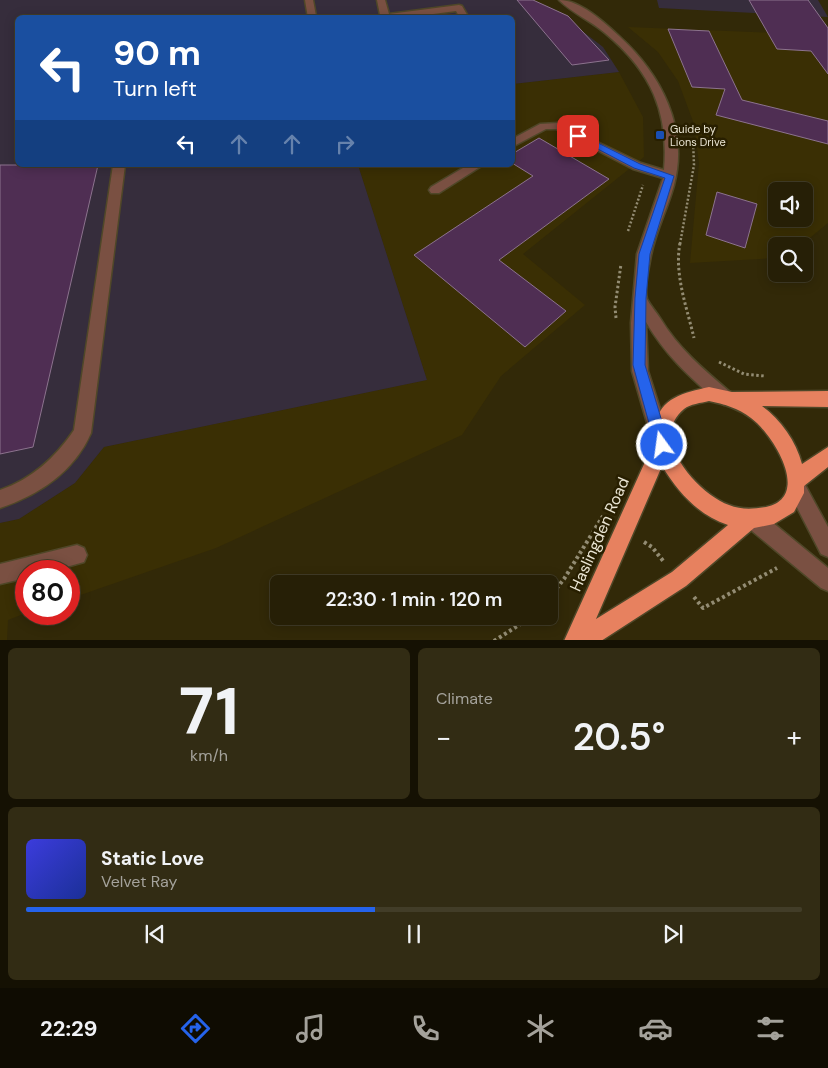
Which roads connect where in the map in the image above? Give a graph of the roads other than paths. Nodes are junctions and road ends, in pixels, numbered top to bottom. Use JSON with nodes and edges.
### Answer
{"nodes":[{"id":1,"x":309,"y":0,"type":"edge"},
{"id":2,"x":381,"y":0,"type":"edge"},
{"id":3,"x":562,"y":0,"type":"edge"},
{"id":4,"x":312,"y":15,"type":"edge"},
{"id":5,"x":382,"y":15,"type":"edge"},
{"id":6,"x":399,"y":15,"type":"edge"},
{"id":7,"x":463,"y":15,"type":"edge"},
{"id":8,"x":515,"y":142,"type":"edge"},
{"id":9,"x":119,"y":167,"type":"edge"},
{"id":10,"x":474,"y":167,"type":"edge"},
{"id":11,"x":670,"y":176,"type":"junction"},
{"id":12,"x":435,"y":190,"type":"dead end"},
{"id":13,"x":640,"y":298,"type":"junction"},
{"id":14,"x":726,"y":397,"type":"junction"},
{"id":15,"x":828,"y":399,"type":"edge"},
{"id":16,"x":662,"y":442,"type":"junction"},
{"id":17,"x":828,"y":456,"type":"edge"},
{"id":18,"x":796,"y":484,"type":"junction"},
{"id":19,"x":0,"y":499,"type":"edge"},
{"id":20,"x":751,"y":519,"type":"junction"},
{"id":21,"x":828,"y":547,"type":"edge"},
{"id":22,"x":77,"y":555,"type":"dead end"},
{"id":23,"x":0,"y":574,"type":"edge"},
{"id":24,"x":828,"y":581,"type":"edge"},
{"id":25,"x":575,"y":640,"type":"edge"},
{"id":26,"x":580,"y":640,"type":"edge"}],
"edges":[{"from":1,"to":4,"type":"street"},
{"from":2,"to":5,"type":"street"},
{"from":3,"to":11,"type":"street"},
{"from":6,"to":7,"type":"street"},
{"from":8,"to":11,"type":"street"},
{"from":9,"to":19,"type":"street"},
{"from":10,"to":12,"type":"street"},
{"from":11,"to":13,"type":"street"},
{"from":13,"to":14,"type":"street"},
{"from":13,"to":16,"type":"street"},
{"from":14,"to":15,"type":"highway"},
{"from":14,"to":16,"type":"highway"},
{"from":14,"to":18,"type":"highway"},
{"from":16,"to":20,"type":"highway"},
{"from":16,"to":25,"type":"highway","name":"Haslingden Road"},
{"from":17,"to":18,"type":"highway"},
{"from":18,"to":20,"type":"highway"},
{"from":18,"to":21,"type":"street"},
{"from":20,"to":24,"type":"street"},
{"from":20,"to":26,"type":"highway"},
{"from":22,"to":23,"type":"street"}]}
